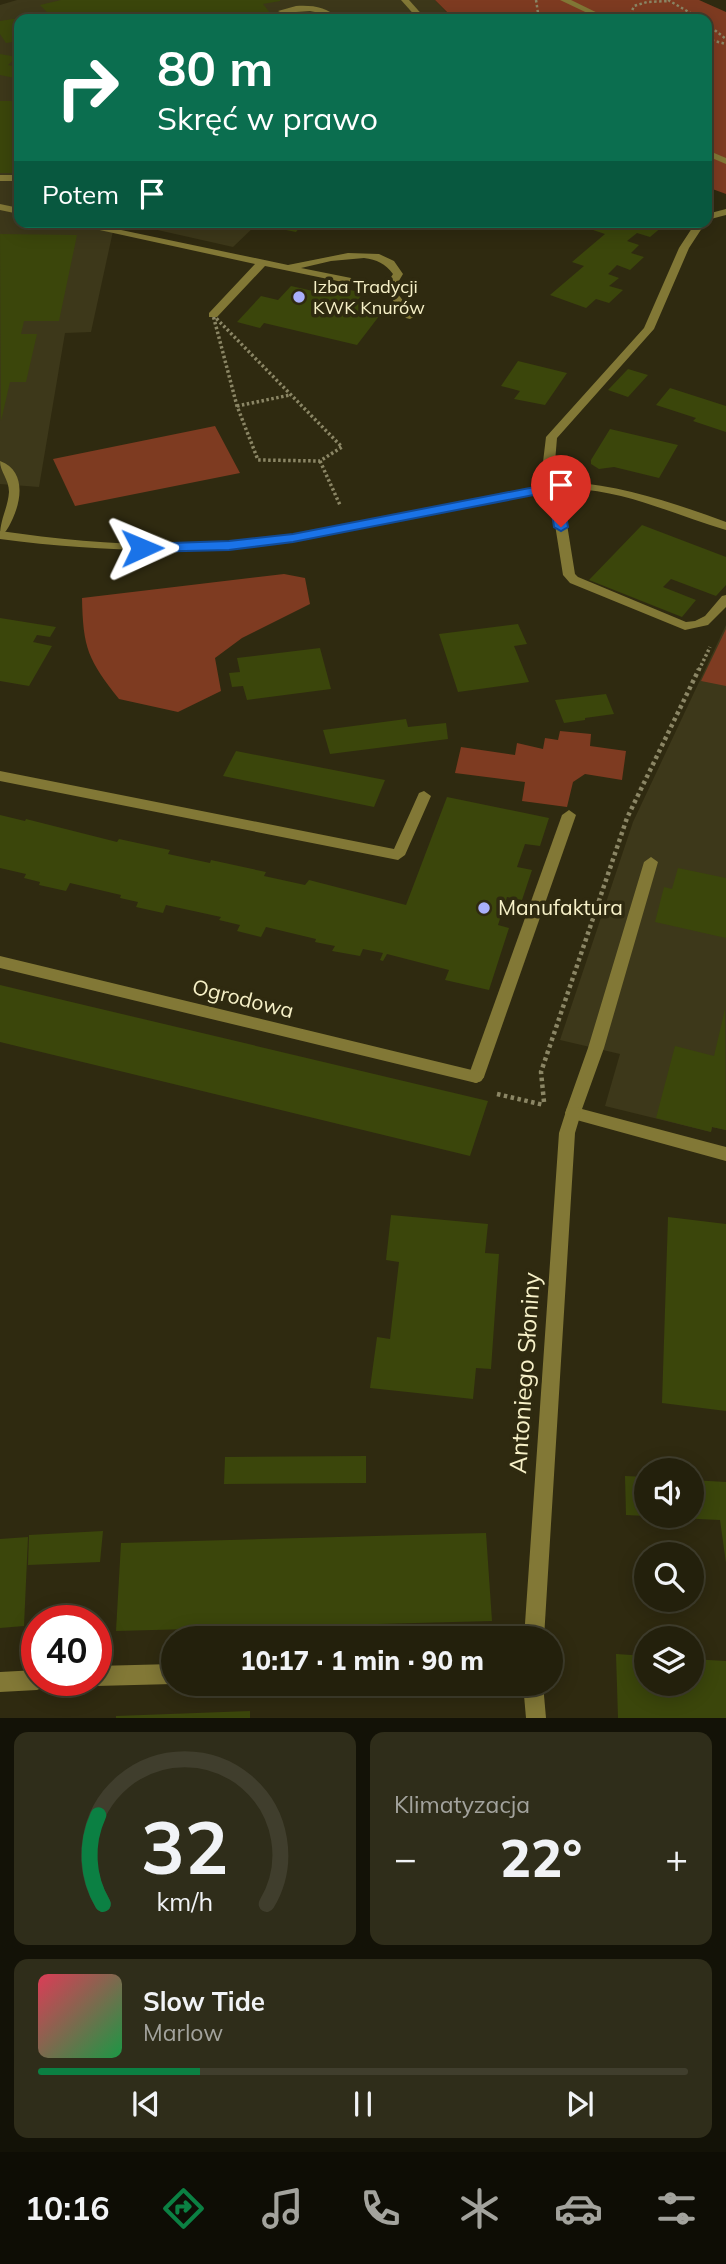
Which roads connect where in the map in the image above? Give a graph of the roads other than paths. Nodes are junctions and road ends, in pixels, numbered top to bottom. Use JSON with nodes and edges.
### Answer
{"nodes":[{"id":1,"x":405,"y":0,"type":"edge"},
{"id":2,"x":564,"y":0,"type":"edge"},
{"id":3,"x":282,"y":11,"type":"dead end"},
{"id":4,"x":329,"y":14,"type":"edge"},
{"id":5,"x":418,"y":14,"type":"edge"},
{"id":6,"x":595,"y":14,"type":"edge"},
{"id":7,"x":96,"y":228,"type":"edge"},
{"id":8,"x":697,"y":228,"type":"edge"},
{"id":9,"x":262,"y":263,"type":"junction"},
{"id":10,"x":288,"y":268,"type":"junction"},
{"id":11,"x":389,"y":289,"type":"junction"},
{"id":12,"x":213,"y":315,"type":"road end"},
{"id":13,"x":410,"y":316,"type":"dead end"},
{"id":14,"x":0,"y":464,"type":"edge"},
{"id":15,"x":555,"y":487,"type":"junction"},
{"id":16,"x":726,"y":526,"type":"edge"},
{"id":17,"x":0,"y":533,"type":"edge"},
{"id":18,"x":726,"y":599,"type":"edge"},
{"id":19,"x":0,"y":776,"type":"edge"},
{"id":20,"x":424,"y":796,"type":"dead end"},
{"id":21,"x":569,"y":814,"type":"dead end"},
{"id":22,"x":651,"y":862,"type":"dead end"},
{"id":23,"x":0,"y":962,"type":"edge"},
{"id":24,"x":573,"y":1113,"type":"junction"},
{"id":25,"x":726,"y":1154,"type":"edge"},
{"id":26,"x":535,"y":1626,"type":"edge"},
{"id":27,"x":161,"y":1674,"type":"edge"},
{"id":28,"x":112,"y":1676,"type":"edge"},
{"id":29,"x":21,"y":1681,"type":"edge"},
{"id":30,"x":0,"y":1682,"type":"edge"},
{"id":31,"x":534,"y":1696,"type":"edge"},
{"id":32,"x":536,"y":1718,"type":"edge"}],
"edges":[{"from":1,"to":5,"type":"street"},
{"from":2,"to":6,"type":"street"},
{"from":3,"to":4,"type":"street"},
{"from":7,"to":9,"type":"street"},
{"from":8,"to":15,"type":"street"},
{"from":9,"to":10,"type":"street"},
{"from":9,"to":12,"type":"street"},
{"from":10,"to":11,"type":"street"},
{"from":10,"to":11,"type":"street"},
{"from":11,"to":13,"type":"street"},
{"from":14,"to":17,"type":"street"},
{"from":15,"to":16,"type":"street"},
{"from":15,"to":17,"type":"street"},
{"from":15,"to":18,"type":"street"},
{"from":19,"to":20,"type":"street"},
{"from":21,"to":23,"type":"street","name":"Ogrodowa"},
{"from":22,"to":24,"type":"street","name":"Antoniego Słoniny"},
{"from":24,"to":25,"type":"street"},
{"from":24,"to":26,"type":"street","name":"Antoniego Słoniny"},
{"from":27,"to":28,"type":"street"},
{"from":29,"to":30,"type":"street"},
{"from":31,"to":32,"type":"street"}]}
